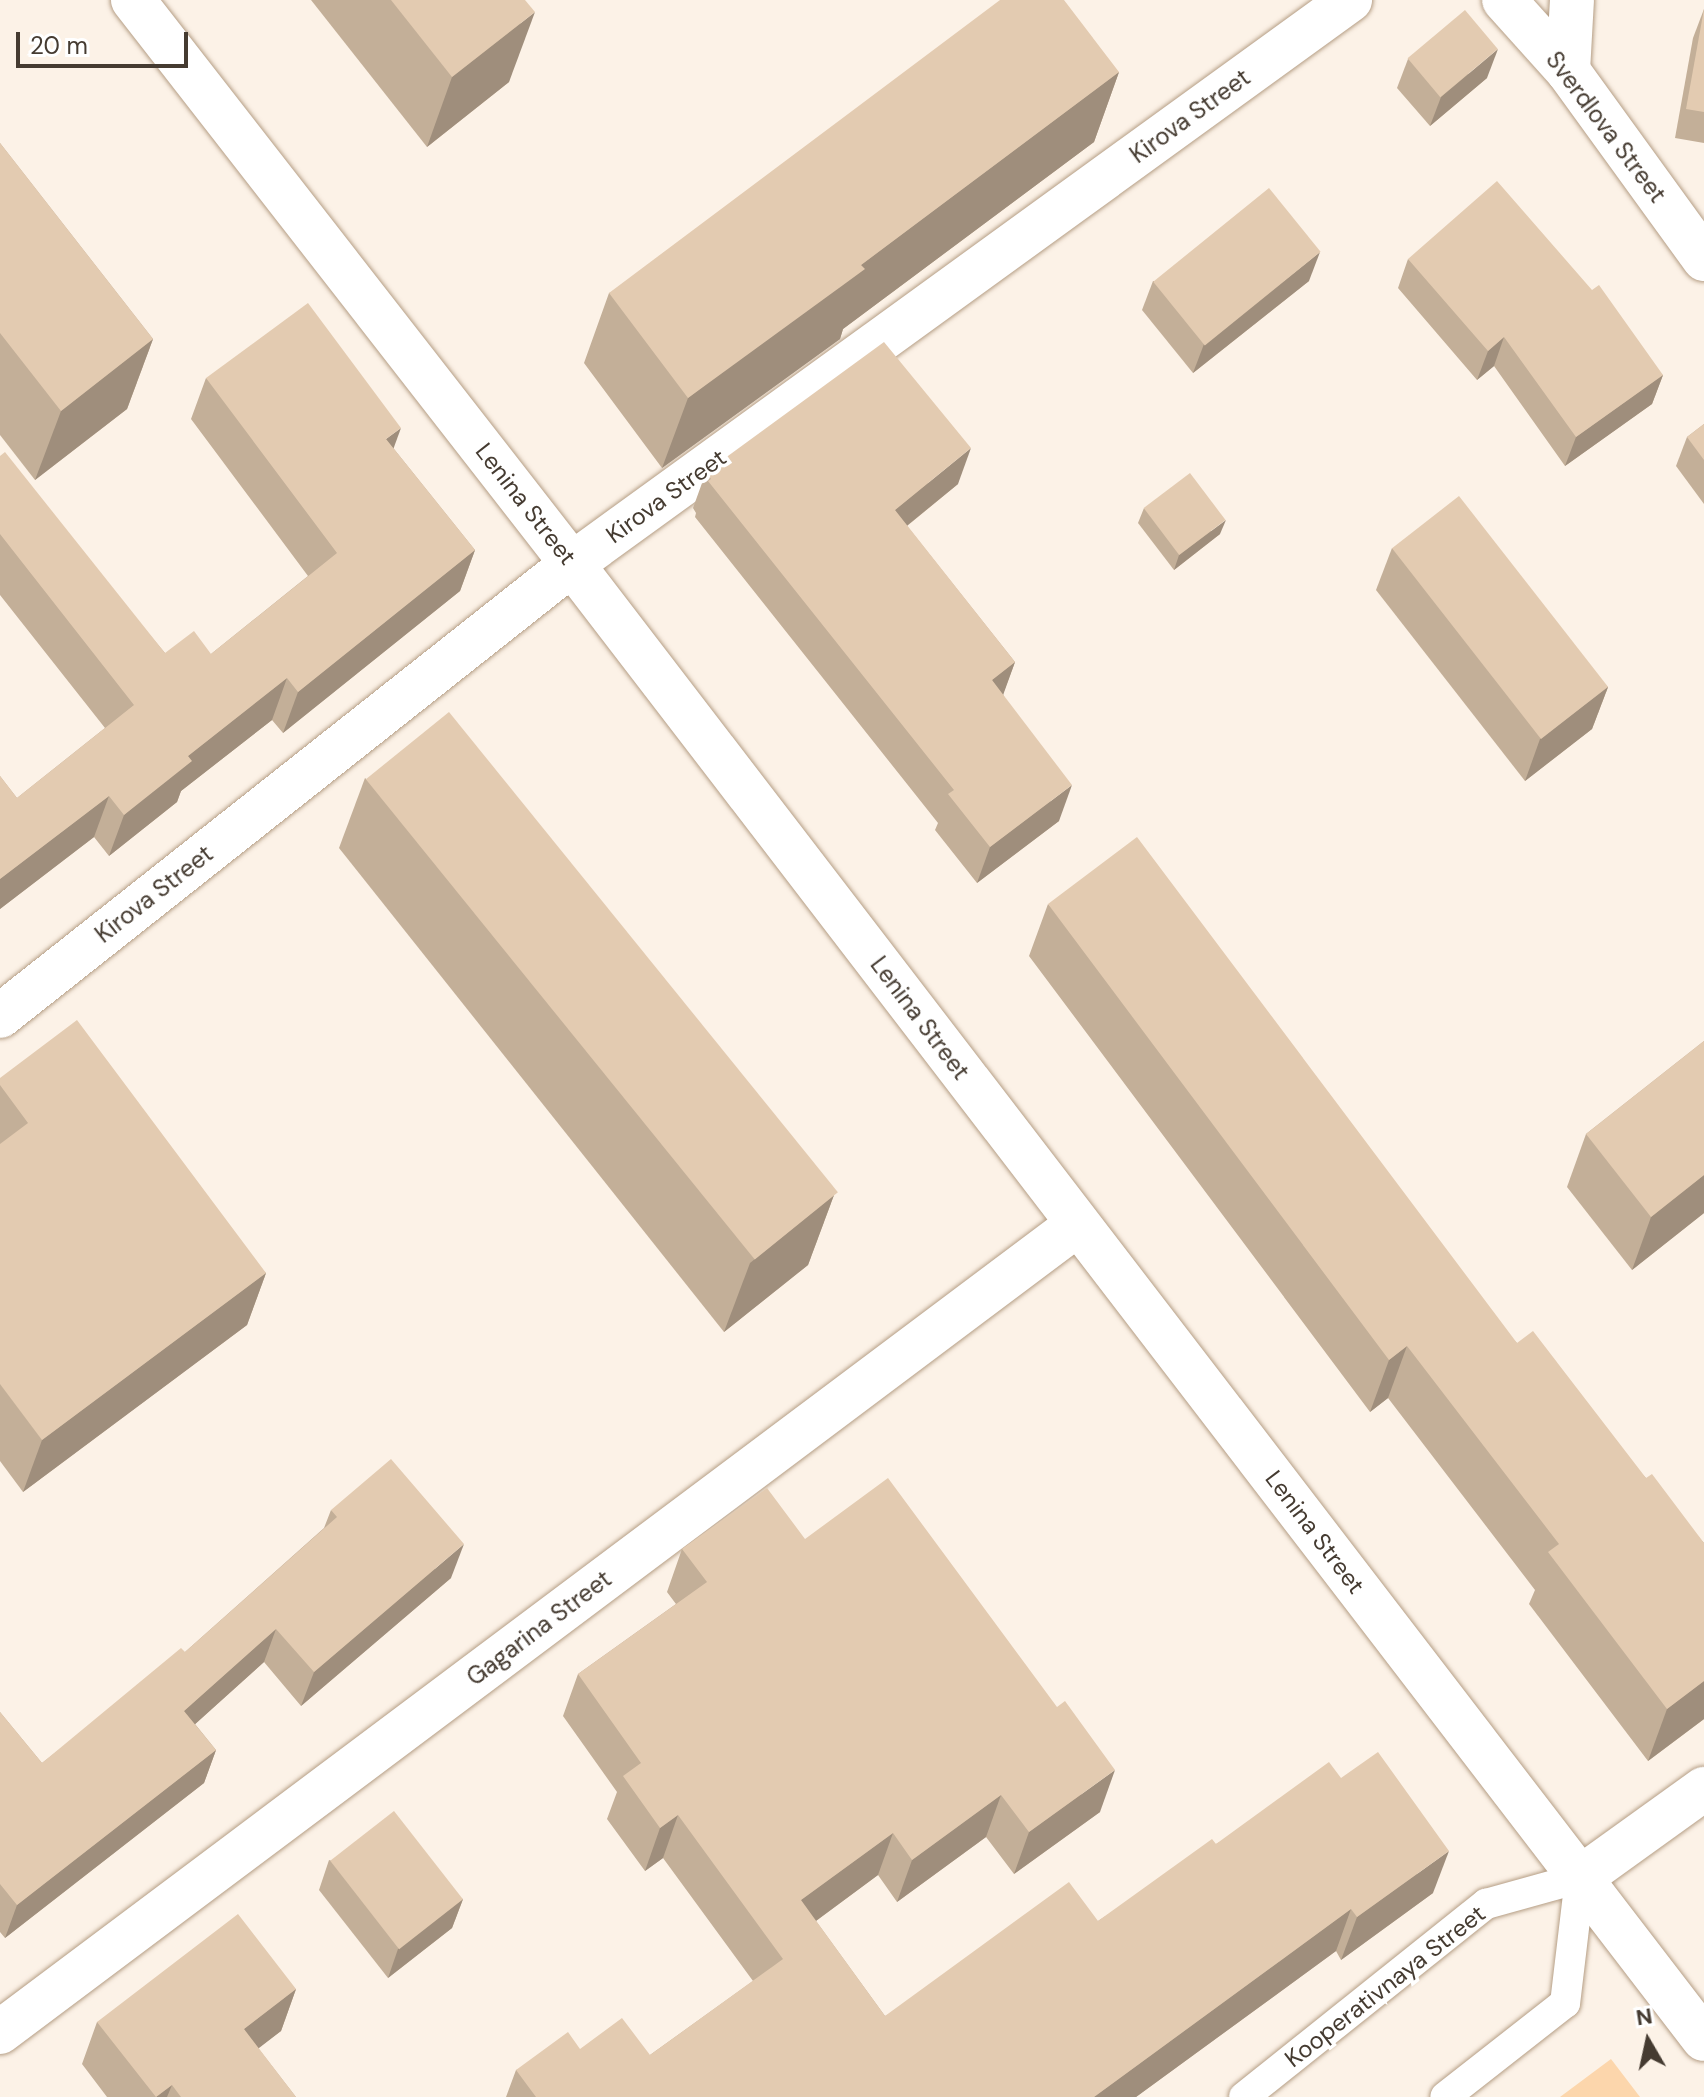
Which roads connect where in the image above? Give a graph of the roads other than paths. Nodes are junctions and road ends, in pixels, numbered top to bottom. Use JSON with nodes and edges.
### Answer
{"nodes":[{"id":1,"x":133,"y":0,"type":"edge"},
{"id":2,"x":1350,"y":0,"type":"edge"},
{"id":3,"x":1504,"y":0,"type":"edge"},
{"id":4,"x":1572,"y":0,"type":"edge"},
{"id":5,"x":1568,"y":71,"type":"junction"},
{"id":6,"x":1704,"y":259,"type":"edge"},
{"id":7,"x":572,"y":564,"type":"junction"},
{"id":8,"x":0,"y":1016,"type":"edge"},
{"id":9,"x":1078,"y":1224,"type":"junction"},
{"id":10,"x":1704,"y":1789,"type":"edge"},
{"id":11,"x":1580,"y":1878,"type":"junction"},
{"id":12,"x":0,"y":2032,"type":"edge"},
{"id":13,"x":1704,"y":2039,"type":"edge"},
{"id":14,"x":1244,"y":2097,"type":"edge"},
{"id":15,"x":1445,"y":2097,"type":"edge"}],
"edges":[{"from":1,"to":7,"type":"street","name":"Lenina Street"},
{"from":2,"to":7,"type":"street","name":"Kirova Street"},
{"from":3,"to":5,"type":"street","name":"Sverdlova Street"},
{"from":4,"to":5,"type":"street"},
{"from":5,"to":6,"type":"street","name":"Sverdlova Street"},
{"from":7,"to":8,"type":"street","name":"Kirova Street"},
{"from":7,"to":9,"type":"street","name":"Lenina Street"},
{"from":9,"to":11,"type":"street","name":"Lenina Street"},
{"from":9,"to":12,"type":"street","name":"Gagarina Street"},
{"from":10,"to":11,"type":"street","name":"Kooperativnaya Street"},
{"from":11,"to":13,"type":"street","name":"Lenina Street"},
{"from":11,"to":14,"type":"lane","name":"Kooperativnaya Street"},
{"from":11,"to":15,"type":"lane"}]}
